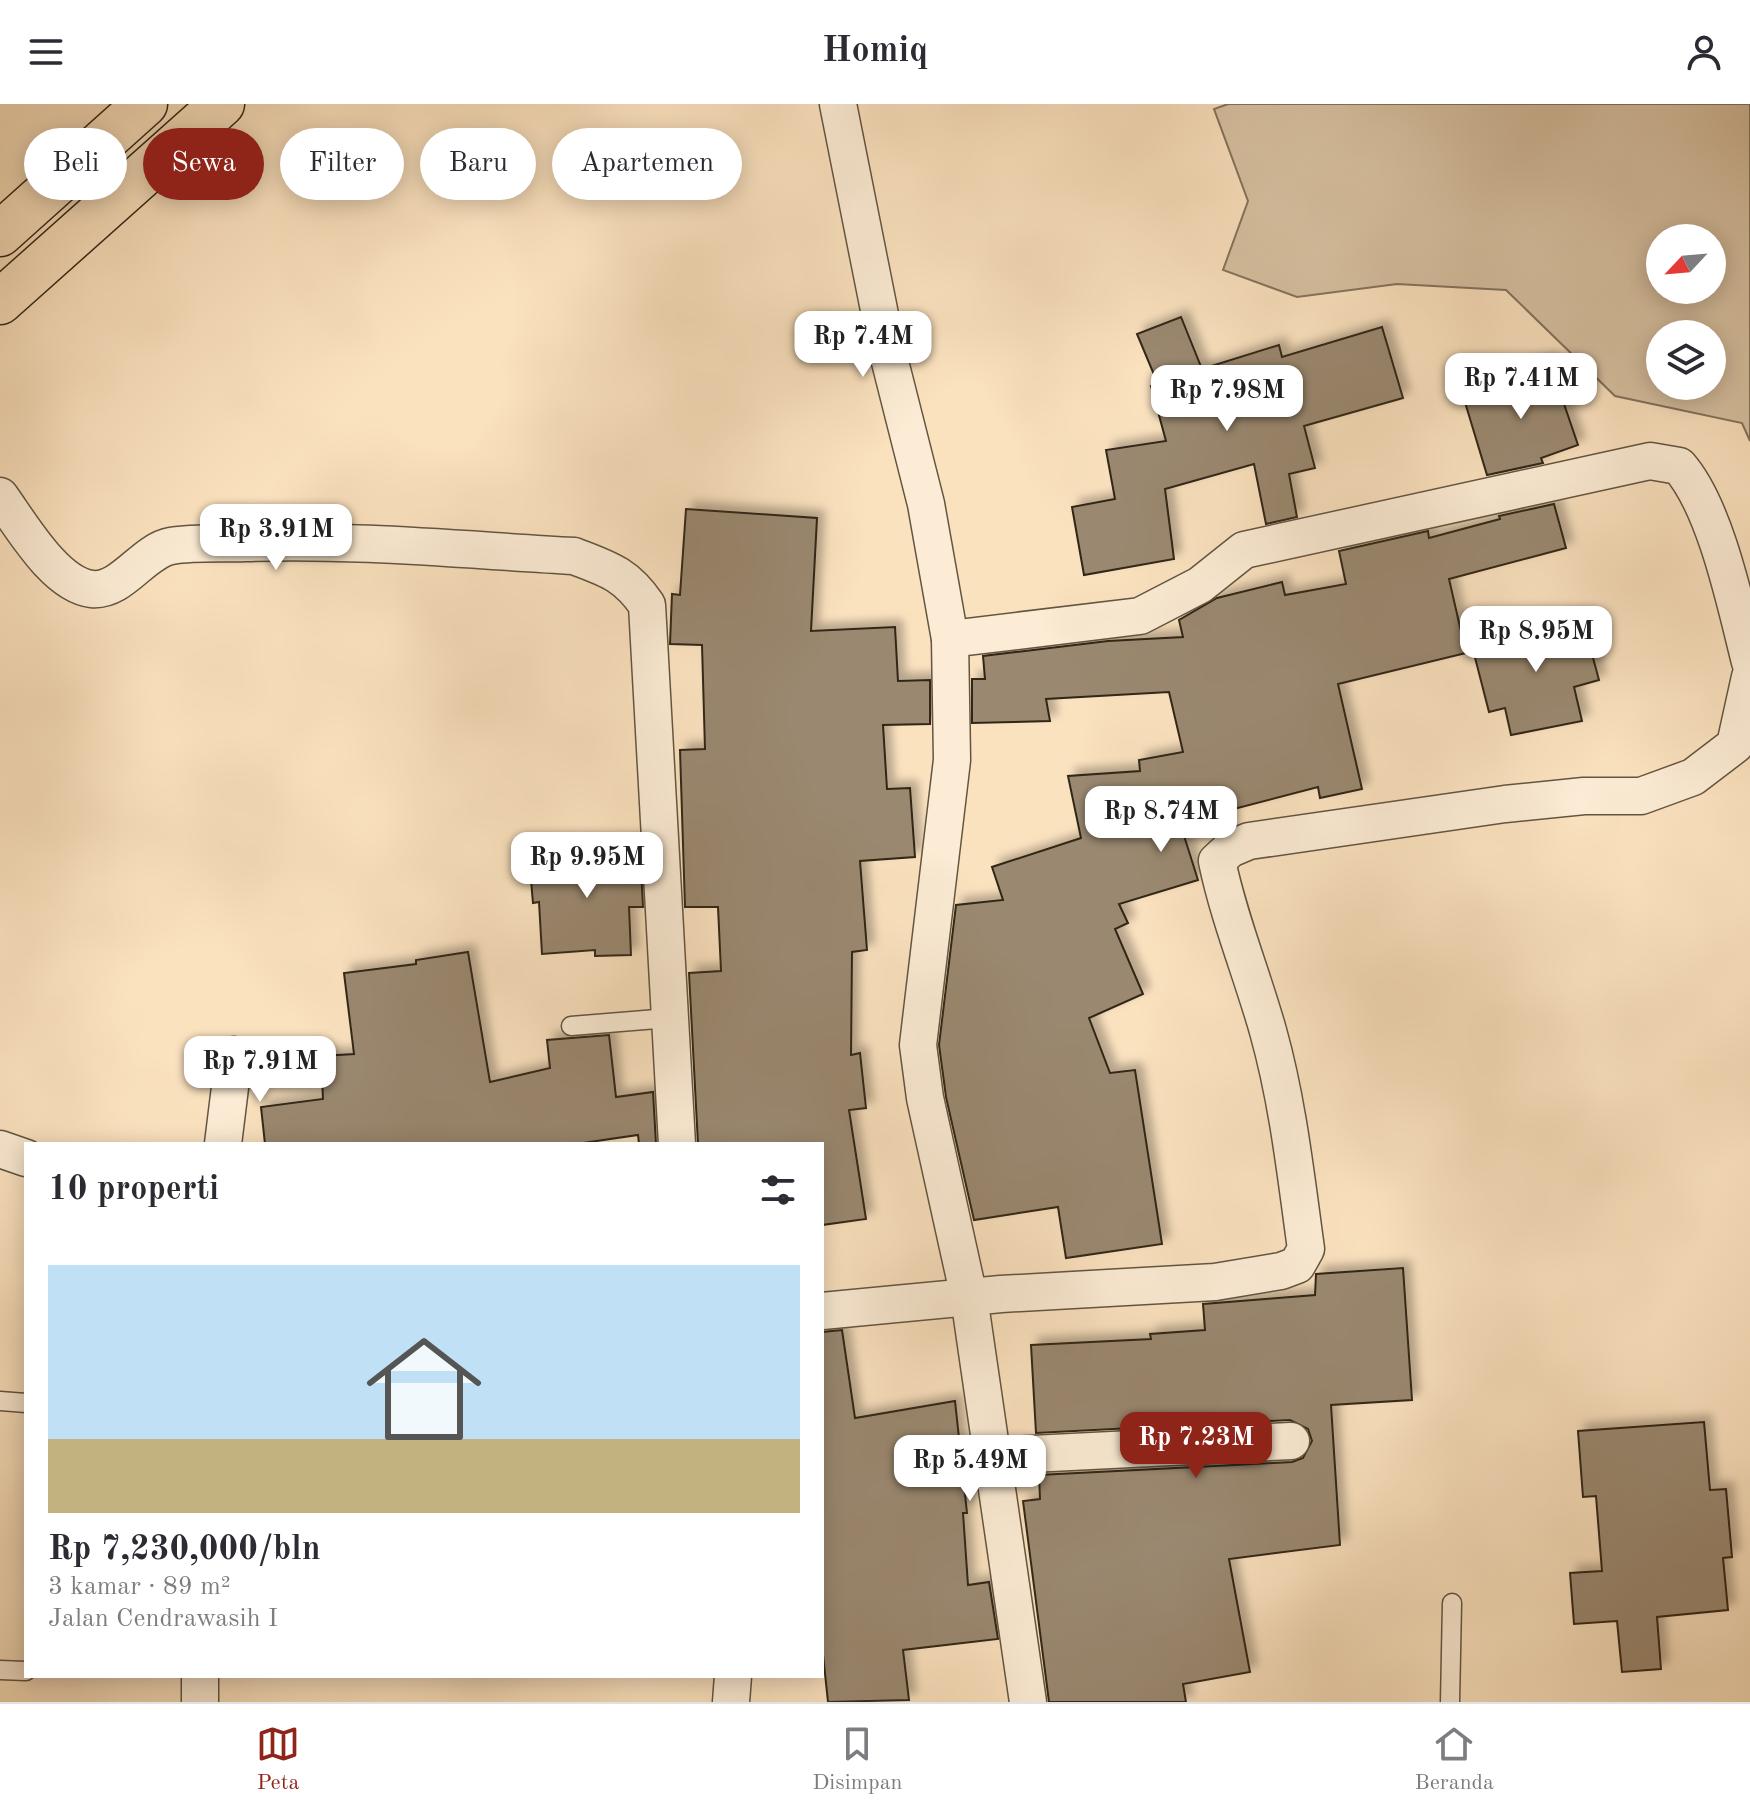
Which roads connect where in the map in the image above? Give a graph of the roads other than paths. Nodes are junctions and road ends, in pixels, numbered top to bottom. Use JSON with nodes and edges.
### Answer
{"nodes":[{"id":1,"x":145,"y":104,"type":"edge"},
{"id":2,"x":222,"y":104,"type":"edge"},
{"id":3,"x":838,"y":104,"type":"edge"},
{"id":4,"x":0,"y":234,"type":"edge"},
{"id":5,"x":0,"y":302,"type":"edge"},
{"id":6,"x":0,"y":496,"type":"edge"},
{"id":7,"x":950,"y":639,"type":"junction"},
{"id":8,"x":1750,"y":662,"type":"edge"},
{"id":9,"x":1750,"y":677,"type":"edge"},
{"id":10,"x":669,"y":1018,"type":"junction"},
{"id":11,"x":571,"y":1026,"type":"dead end"},
{"id":12,"x":234,"y":1055,"type":"dead end"},
{"id":13,"x":223,"y":1142,"type":"edge"},
{"id":14,"x":677,"y":1142,"type":"edge"},
{"id":15,"x":0,"y":1149,"type":"edge"},
{"id":16,"x":24,"y":1157,"type":"edge"},
{"id":17,"x":969,"y":1297,"type":"junction"},
{"id":18,"x":824,"y":1311,"type":"edge"},
{"id":19,"x":0,"y":1401,"type":"edge"},
{"id":20,"x":24,"y":1403,"type":"edge"},
{"id":21,"x":1291,"y":1441,"type":"dead end"},
{"id":22,"x":993,"y":1456,"type":"junction"},
{"id":23,"x":1452,"y":1603,"type":"dead end"},
{"id":24,"x":0,"y":1670,"type":"edge"},
{"id":25,"x":24,"y":1671,"type":"edge"},
{"id":26,"x":200,"y":1678,"type":"edge"},
{"id":27,"x":733,"y":1678,"type":"edge"},
{"id":28,"x":200,"y":1702,"type":"edge"},
{"id":29,"x":731,"y":1702,"type":"edge"},
{"id":30,"x":1028,"y":1702,"type":"edge"},
{"id":31,"x":1450,"y":1702,"type":"edge"}],
"edges":[{"from":1,"to":4,"type":"highway"},
{"from":2,"to":5,"type":"highway"},
{"from":3,"to":7,"type":"street"},
{"from":6,"to":10,"type":"street"},
{"from":7,"to":8,"type":"street"},
{"from":7,"to":17,"type":"street"},
{"from":9,"to":17,"type":"street"},
{"from":10,"to":11,"type":"lane"},
{"from":10,"to":14,"type":"street"},
{"from":12,"to":13,"type":"street"},
{"from":15,"to":16,"type":"street"},
{"from":17,"to":18,"type":"street"},
{"from":17,"to":22,"type":"street"},
{"from":19,"to":20,"type":"lane"},
{"from":21,"to":22,"type":"street"},
{"from":22,"to":30,"type":"street"},
{"from":23,"to":31,"type":"lane"},
{"from":24,"to":25,"type":"lane"},
{"from":26,"to":28,"type":"street"},
{"from":27,"to":29,"type":"street"}]}
